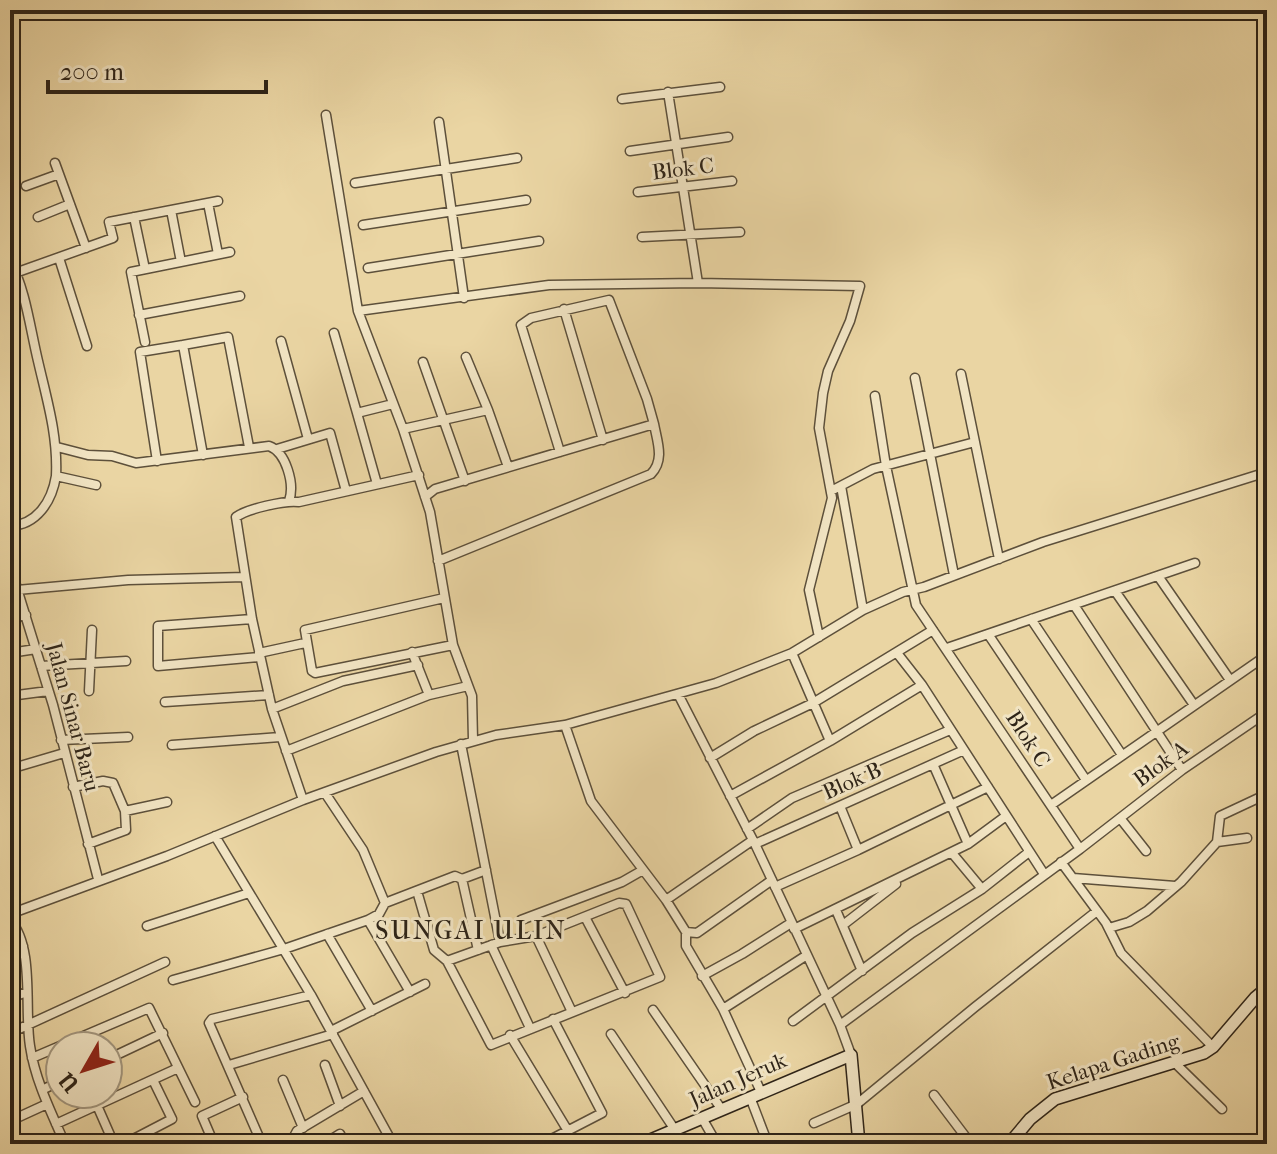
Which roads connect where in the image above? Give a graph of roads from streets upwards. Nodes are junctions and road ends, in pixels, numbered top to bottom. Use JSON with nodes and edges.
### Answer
{"nodes":[{"id":1,"x":720,"y":87,"type":"dead end"},
{"id":2,"x":668,"y":92,"type":"junction"},
{"id":3,"x":622,"y":99,"type":"dead end"},
{"id":4,"x":326,"y":115,"type":"dead end"},
{"id":5,"x":439,"y":122,"type":"dead end"},
{"id":6,"x":728,"y":137,"type":"dead end"},
{"id":7,"x":676,"y":145,"type":"junction"},
{"id":8,"x":630,"y":151,"type":"dead end"},
{"id":9,"x":517,"y":158,"type":"dead end"},
{"id":10,"x":55,"y":163,"type":"dead end"},
{"id":11,"x":445,"y":170,"type":"junction"},
{"id":12,"x":59,"y":174,"type":"junction"},
{"id":13,"x":732,"y":181,"type":"dead end"},
{"id":14,"x":355,"y":183,"type":"dead end"},
{"id":15,"x":26,"y":186,"type":"dead end"},
{"id":16,"x":683,"y":188,"type":"junction"},
{"id":17,"x":638,"y":192,"type":"dead end"},
{"id":18,"x":526,"y":200,"type":"dead end"},
{"id":19,"x":218,"y":201,"type":"dead end"},
{"id":20,"x":208,"y":203,"type":"junction"},
{"id":21,"x":70,"y":204,"type":"junction"},
{"id":22,"x":171,"y":210,"type":"junction"},
{"id":23,"x":451,"y":212,"type":"junction"},
{"id":24,"x":38,"y":217,"type":"dead end"},
{"id":25,"x":134,"y":217,"type":"junction"},
{"id":26,"x":363,"y":225,"type":"dead end"},
{"id":27,"x":740,"y":232,"type":"dead end"},
{"id":28,"x":690,"y":235,"type":"junction"},
{"id":29,"x":642,"y":237,"type":"dead end"},
{"id":30,"x":539,"y":241,"type":"dead end"},
{"id":31,"x":86,"y":248,"type":"junction"},
{"id":32,"x":230,"y":252,"type":"dead end"},
{"id":33,"x":218,"y":254,"type":"junction"},
{"id":34,"x":458,"y":255,"type":"junction"},
{"id":35,"x":59,"y":258,"type":"junction"},
{"id":36,"x":10,"y":260,"type":"edge"},
{"id":37,"x":181,"y":262,"type":"junction"},
{"id":38,"x":368,"y":268,"type":"dead end"},
{"id":39,"x":145,"y":269,"type":"junction"},
{"id":40,"x":15,"y":273,"type":"junction"},
{"id":41,"x":698,"y":283,"type":"junction"},
{"id":42,"x":240,"y":296,"type":"dead end"},
{"id":43,"x":464,"y":298,"type":"junction"},
{"id":44,"x":564,"y":309,"type":"junction"},
{"id":45,"x":358,"y":311,"type":"junction"},
{"id":46,"x":139,"y":315,"type":"junction"},
{"id":47,"x":334,"y":333,"type":"dead end"},
{"id":48,"x":281,"y":341,"type":"dead end"},
{"id":49,"x":145,"y":342,"type":"dead end"},
{"id":50,"x":183,"y":345,"type":"junction"},
{"id":51,"x":87,"y":346,"type":"dead end"},
{"id":52,"x":466,"y":357,"type":"dead end"},
{"id":53,"x":423,"y":362,"type":"dead end"},
{"id":54,"x":961,"y":374,"type":"dead end"},
{"id":55,"x":915,"y":378,"type":"dead end"},
{"id":56,"x":875,"y":396,"type":"dead end"},
{"id":57,"x":393,"y":404,"type":"junction"},
{"id":58,"x":488,"y":410,"type":"junction"},
{"id":59,"x":357,"y":413,"type":"junction"},
{"id":60,"x":444,"y":419,"type":"junction"},
{"id":61,"x":654,"y":424,"type":"junction"},
{"id":62,"x":403,"y":429,"type":"junction"},
{"id":63,"x":308,"y":439,"type":"junction"},
{"id":64,"x":603,"y":440,"type":"junction"},
{"id":65,"x":975,"y":442,"type":"junction"},
{"id":66,"x":57,"y":447,"type":"junction"},
{"id":67,"x":249,"y":447,"type":"junction"},
{"id":68,"x":277,"y":449,"type":"junction"},
{"id":69,"x":560,"y":452,"type":"junction"},
{"id":70,"x":930,"y":452,"type":"junction"},
{"id":71,"x":203,"y":455,"type":"junction"},
{"id":72,"x":157,"y":461,"type":"junction"},
{"id":73,"x":886,"y":466,"type":"junction"},
{"id":74,"x":508,"y":467,"type":"junction"},
{"id":75,"x":1267,"y":472,"type":"edge"},
{"id":76,"x":419,"y":475,"type":"junction"},
{"id":77,"x":56,"y":476,"type":"junction"},
{"id":78,"x":465,"y":481,"type":"junction"},
{"id":79,"x":377,"y":484,"type":"junction"},
{"id":80,"x":96,"y":485,"type":"dead end"},
{"id":81,"x":841,"y":486,"type":"junction"},
{"id":82,"x":346,"y":491,"type":"junction"},
{"id":83,"x":831,"y":491,"type":"junction"},
{"id":84,"x":425,"y":497,"type":"junction"},
{"id":85,"x":289,"y":501,"type":"junction"},
{"id":86,"x":10,"y":526,"type":"edge"},
{"id":87,"x":999,"y":559,"type":"junction"},
{"id":88,"x":438,"y":561,"type":"junction"},
{"id":89,"x":1195,"y":563,"type":"dead end"},
{"id":90,"x":10,"y":566,"type":"edge"},
{"id":91,"x":954,"y":575,"type":"junction"},
{"id":92,"x":1158,"y":576,"type":"junction"},
{"id":93,"x":245,"y":577,"type":"junction"},
{"id":94,"x":17,"y":590,"type":"junction"},
{"id":95,"x":912,"y":590,"type":"junction"},
{"id":96,"x":1115,"y":591,"type":"junction"},
{"id":97,"x":444,"y":598,"type":"junction"},
{"id":98,"x":1074,"y":605,"type":"junction"},
{"id":99,"x":863,"y":610,"type":"junction"},
{"id":100,"x":26,"y":615,"type":"junction"},
{"id":101,"x":10,"y":618,"type":"edge"},
{"id":102,"x":252,"y":619,"type":"junction"},
{"id":103,"x":1031,"y":619,"type":"junction"},
{"id":104,"x":92,"y":630,"type":"dead end"},
{"id":105,"x":933,"y":630,"type":"junction"},
{"id":106,"x":988,"y":634,"type":"junction"},
{"id":107,"x":819,"y":637,"type":"junction"},
{"id":108,"x":305,"y":643,"type":"junction"},
{"id":109,"x":453,"y":645,"type":"junction"},
{"id":110,"x":947,"y":648,"type":"junction"},
{"id":111,"x":36,"y":649,"type":"junction"},
{"id":112,"x":412,"y":652,"type":"junction"},
{"id":113,"x":10,"y":653,"type":"edge"},
{"id":114,"x":792,"y":653,"type":"junction"},
{"id":115,"x":897,"y":653,"type":"junction"},
{"id":116,"x":260,"y":655,"type":"junction"},
{"id":117,"x":1267,"y":655,"type":"edge"},
{"id":118,"x":126,"y":661,"type":"dead end"},
{"id":119,"x":92,"y":663,"type":"junction"},
{"id":120,"x":418,"y":665,"type":"junction"},
{"id":121,"x":41,"y":666,"type":"junction"},
{"id":122,"x":1230,"y":680,"type":"junction"},
{"id":123,"x":922,"y":685,"type":"junction"},
{"id":124,"x":468,"y":686,"type":"junction"},
{"id":125,"x":48,"y":691,"type":"junction"},
{"id":126,"x":89,"y":691,"type":"dead end"},
{"id":127,"x":678,"y":694,"type":"junction"},
{"id":128,"x":269,"y":695,"type":"junction"},
{"id":129,"x":429,"y":695,"type":"junction"},
{"id":130,"x":10,"y":696,"type":"edge"},
{"id":131,"x":165,"y":702,"type":"dead end"},
{"id":132,"x":813,"y":703,"type":"junction"},
{"id":133,"x":1194,"y":705,"type":"junction"},
{"id":134,"x":272,"y":709,"type":"junction"},
{"id":135,"x":1267,"y":712,"type":"edge"},
{"id":136,"x":565,"y":725,"type":"junction"},
{"id":137,"x":950,"y":730,"type":"junction"},
{"id":138,"x":1158,"y":730,"type":"junction"},
{"id":139,"x":128,"y":737,"type":"dead end"},
{"id":140,"x":280,"y":737,"type":"junction"},
{"id":141,"x":61,"y":740,"type":"junction"},
{"id":142,"x":473,"y":740,"type":"junction"},
{"id":143,"x":830,"y":741,"type":"junction"},
{"id":144,"x":461,"y":744,"type":"junction"},
{"id":145,"x":172,"y":745,"type":"dead end"},
{"id":146,"x":964,"y":750,"type":"junction"},
{"id":147,"x":286,"y":751,"type":"junction"},
{"id":148,"x":64,"y":753,"type":"junction"},
{"id":149,"x":1122,"y":755,"type":"junction"},
{"id":150,"x":710,"y":758,"type":"junction"},
{"id":151,"x":933,"y":764,"type":"junction"},
{"id":152,"x":10,"y":769,"type":"edge"},
{"id":153,"x":1182,"y":770,"type":"junction"},
{"id":154,"x":1086,"y":780,"type":"junction"},
{"id":155,"x":73,"y":787,"type":"junction"},
{"id":156,"x":988,"y":787,"type":"junction"},
{"id":157,"x":325,"y":793,"type":"junction"},
{"id":158,"x":1267,"y":794,"type":"edge"},
{"id":159,"x":730,"y":796,"type":"junction"},
{"id":160,"x":303,"y":800,"type":"junction"},
{"id":161,"x":167,"y":802,"type":"dead end"},
{"id":162,"x":950,"y":804,"type":"junction"},
{"id":163,"x":1051,"y":805,"type":"junction"},
{"id":164,"x":840,"y":806,"type":"junction"},
{"id":165,"x":125,"y":811,"type":"junction"},
{"id":166,"x":1006,"y":816,"type":"junction"},
{"id":167,"x":1120,"y":818,"type":"junction"},
{"id":168,"x":747,"y":829,"type":"junction"},
{"id":169,"x":215,"y":836,"type":"junction"},
{"id":170,"x":1247,"y":838,"type":"dead end"},
{"id":171,"x":754,"y":842,"type":"junction"},
{"id":172,"x":1217,"y":842,"type":"junction"},
{"id":173,"x":88,"y":844,"type":"junction"},
{"id":174,"x":968,"y":844,"type":"junction"},
{"id":175,"x":1080,"y":849,"type":"junction"},
{"id":176,"x":858,"y":850,"type":"junction"},
{"id":177,"x":1146,"y":851,"type":"dead end"},
{"id":178,"x":1029,"y":852,"type":"junction"},
{"id":179,"x":952,"y":853,"type":"junction"},
{"id":180,"x":1061,"y":862,"type":"junction"},
{"id":181,"x":486,"y":870,"type":"junction"},
{"id":182,"x":643,"y":870,"type":"junction"},
{"id":183,"x":913,"y":872,"type":"junction"},
{"id":184,"x":1044,"y":874,"type":"junction"},
{"id":185,"x":1073,"y":878,"type":"junction"},
{"id":186,"x":98,"y":879,"type":"junction"},
{"id":187,"x":462,"y":879,"type":"junction"},
{"id":188,"x":773,"y":884,"type":"junction"},
{"id":189,"x":1176,"y":886,"type":"junction"},
{"id":190,"x":982,"y":889,"type":"junction"},
{"id":191,"x":417,"y":891,"type":"junction"},
{"id":192,"x":249,"y":893,"type":"junction"},
{"id":193,"x":666,"y":900,"type":"junction"},
{"id":194,"x":385,"y":903,"type":"junction"},
{"id":195,"x":836,"y":910,"type":"junction"},
{"id":196,"x":1097,"y":911,"type":"junction"},
{"id":197,"x":10,"y":917,"type":"edge"},
{"id":198,"x":585,"y":917,"type":"junction"},
{"id":199,"x":368,"y":920,"type":"junction"},
{"id":200,"x":521,"y":920,"type":"dead end"},
{"id":201,"x":843,"y":925,"type":"junction"},
{"id":202,"x":147,"y":926,"type":"dead end"},
{"id":203,"x":792,"y":926,"type":"junction"},
{"id":204,"x":1109,"y":928,"type":"junction"},
{"id":205,"x":686,"y":932,"type":"junction"},
{"id":206,"x":327,"y":934,"type":"junction"},
{"id":207,"x":536,"y":936,"type":"junction"},
{"id":208,"x":496,"y":944,"type":"junction"},
{"id":209,"x":23,"y":946,"type":"junction"},
{"id":210,"x":284,"y":949,"type":"junction"},
{"id":211,"x":10,"y":950,"type":"edge"},
{"id":212,"x":478,"y":950,"type":"junction"},
{"id":213,"x":807,"y":955,"type":"junction"},
{"id":214,"x":447,"y":961,"type":"junction"},
{"id":215,"x":165,"y":962,"type":"dead end"},
{"id":216,"x":862,"y":971,"type":"junction"},
{"id":217,"x":702,"y":976,"type":"junction"},
{"id":218,"x":173,"y":980,"type":"dead end"},
{"id":219,"x":425,"y":984,"type":"dead end"},
{"id":220,"x":1267,"y":988,"type":"edge"},
{"id":221,"x":27,"y":992,"type":"junction"},
{"id":222,"x":410,"y":992,"type":"junction"},
{"id":223,"x":625,"y":993,"type":"junction"},
{"id":224,"x":311,"y":995,"type":"junction"},
{"id":225,"x":826,"y":996,"type":"junction"},
{"id":226,"x":10,"y":998,"type":"edge"},
{"id":227,"x":723,"y":1009,"type":"junction"},
{"id":228,"x":653,"y":1010,"type":"dead end"},
{"id":229,"x":372,"y":1011,"type":"junction"},
{"id":230,"x":572,"y":1012,"type":"junction"},
{"id":231,"x":553,"y":1019,"type":"junction"},
{"id":232,"x":793,"y":1021,"type":"dead end"},
{"id":233,"x":28,"y":1025,"type":"junction"},
{"id":234,"x":840,"y":1025,"type":"junction"},
{"id":235,"x":530,"y":1028,"type":"junction"},
{"id":236,"x":332,"y":1032,"type":"junction"},
{"id":237,"x":10,"y":1033,"type":"edge"},
{"id":238,"x":163,"y":1033,"type":"junction"},
{"id":239,"x":611,"y":1034,"type":"dead end"},
{"id":240,"x":510,"y":1035,"type":"junction"},
{"id":241,"x":1209,"y":1043,"type":"dead end"},
{"id":242,"x":124,"y":1051,"type":"edge"},
{"id":243,"x":851,"y":1055,"type":"junction"},
{"id":244,"x":32,"y":1058,"type":"junction"},
{"id":245,"x":1176,"y":1064,"type":"junction"},
{"id":246,"x":229,"y":1065,"type":"junction"},
{"id":247,"x":325,"y":1065,"type":"dead end"},
{"id":248,"x":178,"y":1068,"type":"junction"},
{"id":249,"x":153,"y":1080,"type":"junction"},
{"id":250,"x":283,"y":1080,"type":"dead end"},
{"id":251,"x":42,"y":1090,"type":"joint"},
{"id":252,"x":364,"y":1091,"type":"junction"},
{"id":253,"x":124,"y":1093,"type":"edge"},
{"id":254,"x":755,"y":1095,"type":"junction"},
{"id":255,"x":934,"y":1095,"type":"dead end"},
{"id":256,"x":44,"y":1096,"type":"edge"},
{"id":257,"x":243,"y":1097,"type":"junction"},
{"id":258,"x":195,"y":1102,"type":"dead end"},
{"id":259,"x":857,"y":1104,"type":"junction"},
{"id":260,"x":44,"y":1105,"type":"edge"},
{"id":261,"x":340,"y":1106,"type":"junction"},
{"id":262,"x":1222,"y":1109,"type":"dead end"},
{"id":263,"x":50,"y":1110,"type":"edge"},
{"id":264,"x":88,"y":1110,"type":"edge"},
{"id":265,"x":99,"y":1110,"type":"edge"},
{"id":266,"x":722,"y":1110,"type":"junction"},
{"id":267,"x":702,"y":1118,"type":"junction"},
{"id":268,"x":10,"y":1121,"type":"edge"},
{"id":269,"x":814,"y":1123,"type":"dead end"},
{"id":270,"x":56,"y":1124,"type":"junction"},
{"id":271,"x":303,"y":1128,"type":"junction"},
{"id":272,"x":568,"y":1131,"type":"junction"},
{"id":273,"x":671,"y":1136,"type":"edge"},
{"id":274,"x":65,"y":1144,"type":"edge"},
{"id":275,"x":114,"y":1144,"type":"edge"},
{"id":276,"x":124,"y":1144,"type":"edge"},
{"id":277,"x":214,"y":1144,"type":"edge"},
{"id":278,"x":262,"y":1144,"type":"edge"},
{"id":279,"x":290,"y":1144,"type":"edge"},
{"id":280,"x":324,"y":1144,"type":"edge"},
{"id":281,"x":345,"y":1144,"type":"edge"},
{"id":282,"x":393,"y":1144,"type":"edge"},
{"id":283,"x":542,"y":1144,"type":"edge"},
{"id":284,"x":641,"y":1144,"type":"edge"},
{"id":285,"x":717,"y":1144,"type":"edge"},
{"id":286,"x":768,"y":1144,"type":"edge"},
{"id":287,"x":859,"y":1144,"type":"edge"},
{"id":288,"x":971,"y":1144,"type":"edge"},
{"id":289,"x":1009,"y":1144,"type":"edge"}],
"edges":[{"from":1,"to":2,"type":"street"},
{"from":2,"to":3,"type":"street"},
{"from":2,"to":7,"type":"street"},
{"from":4,"to":45,"type":"street"},
{"from":5,"to":11,"type":"street"},
{"from":6,"to":7,"type":"street"},
{"from":7,"to":8,"type":"street"},
{"from":7,"to":16,"type":"street"},
{"from":9,"to":11,"type":"street"},
{"from":10,"to":12,"type":"street"},
{"from":11,"to":14,"type":"street"},
{"from":11,"to":23,"type":"street"},
{"from":12,"to":15,"type":"street"},
{"from":12,"to":21,"type":"street"},
{"from":13,"to":16,"type":"street","name":"Blok C"},
{"from":16,"to":17,"type":"street","name":"Blok C"},
{"from":16,"to":28,"type":"street"},
{"from":18,"to":23,"type":"street"},
{"from":19,"to":20,"type":"street"},
{"from":20,"to":22,"type":"street"},
{"from":20,"to":33,"type":"street"},
{"from":21,"to":24,"type":"street"},
{"from":21,"to":31,"type":"street"},
{"from":22,"to":25,"type":"street"},
{"from":22,"to":37,"type":"street"},
{"from":23,"to":26,"type":"street"},
{"from":23,"to":34,"type":"street"},
{"from":25,"to":31,"type":"street"},
{"from":25,"to":39,"type":"street"},
{"from":27,"to":28,"type":"street"},
{"from":28,"to":29,"type":"street"},
{"from":28,"to":41,"type":"street"},
{"from":30,"to":34,"type":"street"},
{"from":31,"to":35,"type":"street"},
{"from":32,"to":33,"type":"street"},
{"from":33,"to":37,"type":"street"},
{"from":34,"to":38,"type":"street"},
{"from":34,"to":43,"type":"street"},
{"from":35,"to":40,"type":"street"},
{"from":35,"to":51,"type":"street"},
{"from":36,"to":40,"type":"street"},
{"from":37,"to":39,"type":"street"},
{"from":39,"to":46,"type":"street"},
{"from":40,"to":66,"type":"street"},
{"from":41,"to":43,"type":"street"},
{"from":41,"to":83,"type":"street"},
{"from":42,"to":46,"type":"street"},
{"from":43,"to":45,"type":"street"},
{"from":44,"to":61,"type":"street"},
{"from":44,"to":64,"type":"street"},
{"from":44,"to":69,"type":"street"},
{"from":45,"to":57,"type":"street"},
{"from":46,"to":49,"type":"street"},
{"from":47,"to":59,"type":"street"},
{"from":48,"to":63,"type":"street"},
{"from":50,"to":67,"type":"street"},
{"from":50,"to":71,"type":"street"},
{"from":50,"to":72,"type":"street"},
{"from":52,"to":58,"type":"street"},
{"from":53,"to":60,"type":"street"},
{"from":54,"to":65,"type":"street"},
{"from":55,"to":70,"type":"street"},
{"from":56,"to":73,"type":"street"},
{"from":57,"to":59,"type":"street"},
{"from":57,"to":62,"type":"street"},
{"from":58,"to":60,"type":"street"},
{"from":58,"to":74,"type":"street"},
{"from":59,"to":79,"type":"street"},
{"from":60,"to":62,"type":"street"},
{"from":60,"to":78,"type":"street"},
{"from":61,"to":64,"type":"street"},
{"from":61,"to":88,"type":"street"},
{"from":62,"to":76,"type":"street"},
{"from":63,"to":68,"type":"street"},
{"from":63,"to":82,"type":"street"},
{"from":64,"to":69,"type":"street"},
{"from":65,"to":70,"type":"street"},
{"from":65,"to":87,"type":"street"},
{"from":66,"to":72,"type":"street"},
{"from":66,"to":77,"type":"street"},
{"from":67,"to":68,"type":"street"},
{"from":67,"to":71,"type":"street"},
{"from":68,"to":85,"type":"street"},
{"from":69,"to":74,"type":"street"},
{"from":70,"to":73,"type":"street"},
{"from":70,"to":91,"type":"street"},
{"from":71,"to":72,"type":"street"},
{"from":73,"to":81,"type":"street"},
{"from":73,"to":95,"type":"street"},
{"from":74,"to":78,"type":"street"},
{"from":75,"to":87,"type":"street"},
{"from":76,"to":79,"type":"street"},
{"from":76,"to":84,"type":"street"},
{"from":77,"to":80,"type":"street"},
{"from":77,"to":86,"type":"street"},
{"from":78,"to":84,"type":"street"},
{"from":79,"to":82,"type":"street"},
{"from":81,"to":83,"type":"street"},
{"from":81,"to":99,"type":"street"},
{"from":82,"to":85,"type":"street"},
{"from":83,"to":107,"type":"street"},
{"from":84,"to":88,"type":"street"},
{"from":85,"to":93,"type":"street"},
{"from":87,"to":91,"type":"street"},
{"from":88,"to":97,"type":"street"},
{"from":89,"to":92,"type":"street"},
{"from":90,"to":94,"type":"street","name":"Jalan Sinar Baru"},
{"from":91,"to":95,"type":"street"},
{"from":92,"to":96,"type":"street"},
{"from":92,"to":122,"type":"street"},
{"from":93,"to":94,"type":"street"},
{"from":93,"to":102,"type":"street"},
{"from":94,"to":100,"type":"street","name":"Jalan Sinar Baru"},
{"from":95,"to":99,"type":"street"},
{"from":95,"to":105,"type":"street"},
{"from":96,"to":98,"type":"street"},
{"from":96,"to":133,"type":"street"},
{"from":97,"to":108,"type":"street"},
{"from":97,"to":109,"type":"street"},
{"from":98,"to":103,"type":"street"},
{"from":98,"to":138,"type":"street"},
{"from":99,"to":107,"type":"street"},
{"from":100,"to":101,"type":"street"},
{"from":100,"to":111,"type":"street","name":"Jalan Sinar Baru"},
{"from":102,"to":116,"type":"street"},
{"from":102,"to":116,"type":"street"},
{"from":103,"to":106,"type":"street"},
{"from":103,"to":149,"type":"street"},
{"from":104,"to":119,"type":"street"},
{"from":105,"to":110,"type":"street"},
{"from":105,"to":115,"type":"street"},
{"from":106,"to":110,"type":"street"},
{"from":106,"to":154,"type":"street"},
{"from":107,"to":114,"type":"street"},
{"from":108,"to":112,"type":"street"},
{"from":108,"to":116,"type":"street"},
{"from":109,"to":112,"type":"street"},
{"from":109,"to":124,"type":"street"},
{"from":110,"to":163,"type":"street","name":"Blok C"},
{"from":111,"to":113,"type":"street"},
{"from":111,"to":121,"type":"street","name":"Jalan Sinar Baru"},
{"from":112,"to":120,"type":"street"},
{"from":114,"to":127,"type":"street"},
{"from":114,"to":132,"type":"street"},
{"from":115,"to":123,"type":"street"},
{"from":115,"to":132,"type":"street"},
{"from":116,"to":128,"type":"street"},
{"from":117,"to":122,"type":"street"},
{"from":118,"to":119,"type":"street"},
{"from":119,"to":121,"type":"street"},
{"from":119,"to":126,"type":"street"},
{"from":120,"to":129,"type":"street"},
{"from":120,"to":134,"type":"street"},
{"from":121,"to":125,"type":"street","name":"Jalan Sinar Baru"},
{"from":122,"to":133,"type":"street"},
{"from":123,"to":137,"type":"street"},
{"from":123,"to":143,"type":"street"},
{"from":124,"to":129,"type":"street"},
{"from":124,"to":142,"type":"street"},
{"from":125,"to":130,"type":"street"},
{"from":125,"to":141,"type":"street","name":"Jalan Sinar Baru"},
{"from":127,"to":136,"type":"street"},
{"from":127,"to":150,"type":"street"},
{"from":128,"to":131,"type":"street"},
{"from":128,"to":134,"type":"street"},
{"from":129,"to":147,"type":"street"},
{"from":132,"to":143,"type":"street"},
{"from":132,"to":150,"type":"street"},
{"from":133,"to":138,"type":"street"},
{"from":134,"to":140,"type":"street"},
{"from":135,"to":153,"type":"street","name":"Blok A"},
{"from":136,"to":142,"type":"street"},
{"from":136,"to":182,"type":"street"},
{"from":137,"to":146,"type":"street"},
{"from":137,"to":168,"type":"street"},
{"from":138,"to":149,"type":"street"},
{"from":138,"to":153,"type":"street"},
{"from":139,"to":141,"type":"street"},
{"from":140,"to":145,"type":"street"},
{"from":140,"to":147,"type":"street"},
{"from":141,"to":148,"type":"street","name":"Jalan Sinar Baru"},
{"from":142,"to":144,"type":"street"},
{"from":143,"to":159,"type":"street"},
{"from":144,"to":157,"type":"street"},
{"from":144,"to":181,"type":"street"},
{"from":146,"to":151,"type":"street","name":"Blok B"},
{"from":146,"to":156,"type":"street"},
{"from":147,"to":160,"type":"street"},
{"from":148,"to":152,"type":"street"},
{"from":148,"to":155,"type":"street","name":"Jalan Sinar Baru"},
{"from":149,"to":154,"type":"street"},
{"from":150,"to":159,"type":"street"},
{"from":151,"to":162,"type":"street"},
{"from":151,"to":164,"type":"street","name":"Blok B"},
{"from":153,"to":167,"type":"street","name":"Blok A"},
{"from":154,"to":163,"type":"street"},
{"from":155,"to":165,"type":"street"},
{"from":155,"to":173,"type":"street","name":"Jalan Sinar Baru"},
{"from":156,"to":162,"type":"street"},
{"from":156,"to":166,"type":"street"},
{"from":157,"to":160,"type":"street"},
{"from":157,"to":194,"type":"street"},
{"from":158,"to":172,"type":"street"},
{"from":159,"to":168,"type":"street"},
{"from":160,"to":169,"type":"street"},
{"from":161,"to":165,"type":"street"},
{"from":162,"to":174,"type":"street"},
{"from":162,"to":176,"type":"street"},
{"from":163,"to":175,"type":"street","name":"Blok C"},
{"from":164,"to":171,"type":"street","name":"Blok B"},
{"from":164,"to":176,"type":"street"},
{"from":165,"to":173,"type":"street"},
{"from":166,"to":174,"type":"street"},
{"from":166,"to":178,"type":"street"},
{"from":167,"to":175,"type":"street","name":"Blok A"},
{"from":167,"to":177,"type":"street"},
{"from":168,"to":171,"type":"street"},
{"from":169,"to":186,"type":"street"},
{"from":169,"to":192,"type":"street"},
{"from":170,"to":172,"type":"street"},
{"from":171,"to":188,"type":"street"},
{"from":171,"to":193,"type":"street","name":"Blok B"},
{"from":172,"to":189,"type":"street"},
{"from":173,"to":186,"type":"street","name":"Jalan Sinar Baru"},
{"from":174,"to":179,"type":"street"},
{"from":175,"to":180,"type":"street","name":"Blok A"},
{"from":176,"to":188,"type":"street"},
{"from":178,"to":184,"type":"street"},
{"from":178,"to":190,"type":"street"},
{"from":179,"to":183,"type":"street"},
{"from":179,"to":190,"type":"street"},
{"from":180,"to":184,"type":"street","name":"Blok A"},
{"from":180,"to":185,"type":"street"},
{"from":181,"to":187,"type":"street"},
{"from":181,"to":208,"type":"street"},
{"from":182,"to":193,"type":"street"},
{"from":182,"to":200,"type":"street"},
{"from":183,"to":195,"type":"street"},
{"from":183,"to":201,"type":"street"},
{"from":184,"to":234,"type":"street","name":"Blok A"},
{"from":185,"to":189,"type":"street"},
{"from":185,"to":196,"type":"street"},
{"from":186,"to":197,"type":"street"},
{"from":187,"to":191,"type":"street"},
{"from":187,"to":212,"type":"street"},
{"from":188,"to":203,"type":"street"},
{"from":188,"to":205,"type":"street"},
{"from":189,"to":204,"type":"street"},
{"from":190,"to":216,"type":"street"},
{"from":191,"to":194,"type":"street"},
{"from":191,"to":214,"type":"street"},
{"from":192,"to":202,"type":"street"},
{"from":192,"to":210,"type":"street"},
{"from":193,"to":205,"type":"street"},
{"from":194,"to":199,"type":"street"},
{"from":195,"to":201,"type":"street"},
{"from":195,"to":203,"type":"street"},
{"from":196,"to":204,"type":"street"},
{"from":196,"to":259,"type":"street"},
{"from":197,"to":209,"type":"street"},
{"from":198,"to":207,"type":"street"},
{"from":198,"to":223,"type":"street"},
{"from":198,"to":223,"type":"street"},
{"from":199,"to":206,"type":"street"},
{"from":199,"to":222,"type":"street"},
{"from":201,"to":216,"type":"street"},
{"from":203,"to":213,"type":"street"},
{"from":203,"to":217,"type":"street"},
{"from":204,"to":241,"type":"street"},
{"from":205,"to":217,"type":"street"},
{"from":206,"to":210,"type":"street"},
{"from":206,"to":229,"type":"street"},
{"from":207,"to":208,"type":"street"},
{"from":207,"to":230,"type":"street"},
{"from":208,"to":212,"type":"street"},
{"from":208,"to":235,"type":"street"},
{"from":209,"to":211,"type":"street"},
{"from":209,"to":221,"type":"street"},
{"from":210,"to":218,"type":"street"},
{"from":210,"to":224,"type":"street"},
{"from":212,"to":214,"type":"street"},
{"from":213,"to":225,"type":"street"},
{"from":213,"to":227,"type":"street"},
{"from":214,"to":240,"type":"street"},
{"from":215,"to":233,"type":"street"},
{"from":216,"to":225,"type":"street"},
{"from":217,"to":227,"type":"street"},
{"from":219,"to":222,"type":"street"},
{"from":220,"to":245,"type":"street","name":"Kelapa Gading"},
{"from":221,"to":226,"type":"street"},
{"from":221,"to":233,"type":"street"},
{"from":222,"to":229,"type":"street"},
{"from":223,"to":230,"type":"street"},
{"from":224,"to":236,"type":"street"},
{"from":224,"to":246,"type":"street"},
{"from":225,"to":232,"type":"street"},
{"from":225,"to":234,"type":"street"},
{"from":227,"to":254,"type":"street"},
{"from":228,"to":266,"type":"street"},
{"from":229,"to":236,"type":"street"},
{"from":230,"to":231,"type":"street"},
{"from":231,"to":235,"type":"street"},
{"from":231,"to":272,"type":"street"},
{"from":233,"to":237,"type":"street"},
{"from":233,"to":244,"type":"street"},
{"from":234,"to":243,"type":"street"},
{"from":235,"to":240,"type":"street"},
{"from":236,"to":246,"type":"street"},
{"from":236,"to":252,"type":"street"},
{"from":238,"to":242,"type":"street"},
{"from":238,"to":244,"type":"street"},
{"from":238,"to":248,"type":"street"},
{"from":239,"to":273,"type":"street"},
{"from":240,"to":272,"type":"street"},
{"from":243,"to":254,"type":"street","name":"Jalan Jeruk"},
{"from":243,"to":259,"type":"street"},
{"from":244,"to":251,"type":"street"},
{"from":245,"to":262,"type":"street"},
{"from":245,"to":289,"type":"street","name":"Kelapa Gading"},
{"from":246,"to":257,"type":"street"},
{"from":247,"to":261,"type":"street"},
{"from":248,"to":249,"type":"street"},
{"from":248,"to":258,"type":"street"},
{"from":249,"to":253,"type":"street"},
{"from":249,"to":276,"type":"street"},
{"from":250,"to":271,"type":"street"},
{"from":251,"to":256,"type":"street"},
{"from":252,"to":261,"type":"street"},
{"from":252,"to":282,"type":"street"},
{"from":254,"to":266,"type":"street","name":"Jalan Jeruk"},
{"from":254,"to":286,"type":"street"},
{"from":255,"to":288,"type":"street"},
{"from":257,"to":277,"type":"street"},
{"from":257,"to":278,"type":"street"},
{"from":259,"to":269,"type":"street"},
{"from":259,"to":287,"type":"street"},
{"from":260,"to":268,"type":"street"},
{"from":261,"to":271,"type":"street"},
{"from":263,"to":270,"type":"street"},
{"from":264,"to":270,"type":"street"},
{"from":265,"to":275,"type":"street"},
{"from":266,"to":267,"type":"street","name":"Jalan Jeruk"},
{"from":267,"to":273,"type":"street","name":"Jalan Jeruk"},
{"from":267,"to":285,"type":"street"},
{"from":270,"to":274,"type":"street"},
{"from":271,"to":279,"type":"street"},
{"from":272,"to":283,"type":"street"},
{"from":273,"to":284,"type":"street","name":"Jalan Jeruk"},
{"from":280,"to":281,"type":"street"}]}
